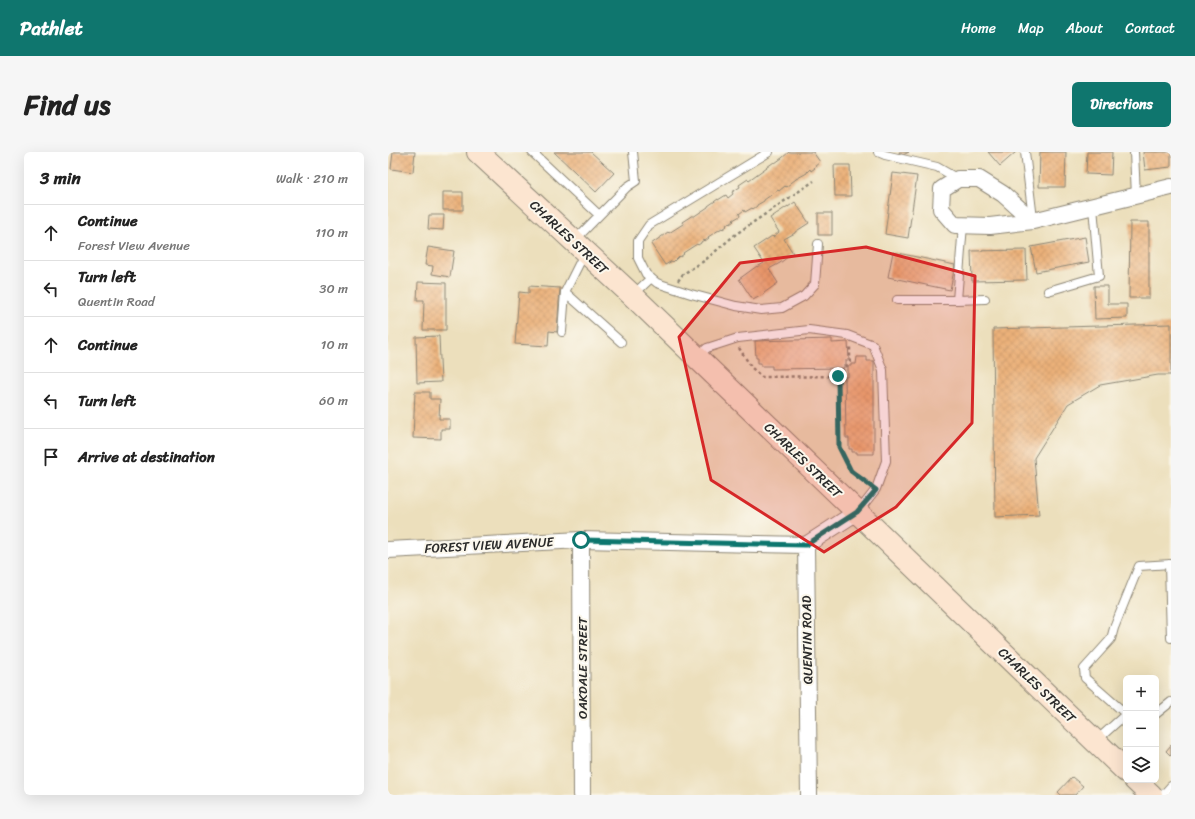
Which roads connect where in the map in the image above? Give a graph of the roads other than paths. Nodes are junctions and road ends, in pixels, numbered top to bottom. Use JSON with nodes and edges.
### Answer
{"nodes":[{"id":1,"x":532,"y":152,"type":"edge"},
{"id":2,"x":634,"y":152,"type":"edge"},
{"id":3,"x":769,"y":152,"type":"edge"},
{"id":4,"x":878,"y":152,"type":"edge"},
{"id":5,"x":1025,"y":152,"type":"edge"},
{"id":6,"x":1134,"y":152,"type":"edge"},
{"id":7,"x":484,"y":154,"type":"edge"},
{"id":8,"x":958,"y":179,"type":"junction"},
{"id":9,"x":1171,"y":188,"type":"edge"},
{"id":10,"x":1136,"y":196,"type":"junction"},
{"id":11,"x":1093,"y":206,"type":"junction"},
{"id":12,"x":599,"y":215,"type":"junction"},
{"id":13,"x":1033,"y":221,"type":"junction"},
{"id":14,"x":963,"y":225,"type":"junction"},
{"id":15,"x":818,"y":244,"type":"dead end"},
{"id":16,"x":580,"y":246,"type":"junction"},
{"id":17,"x":651,"y":278,"type":"junction"},
{"id":18,"x":1048,"y":291,"type":"dead end"},
{"id":19,"x":565,"y":292,"type":"junction"},
{"id":20,"x":632,"y":295,"type":"junction"},
{"id":21,"x":985,"y":299,"type":"dead end"},
{"id":22,"x":898,"y":300,"type":"dead end"},
{"id":23,"x":957,"y":300,"type":"junction"},
{"id":24,"x":562,"y":332,"type":"dead end"},
{"id":25,"x":621,"y":342,"type":"dead end"},
{"id":26,"x":697,"y":357,"type":"junction"},
{"id":27,"x":857,"y":512,"type":"junction"},
{"id":28,"x":581,"y":540,"type":"junction"},
{"id":29,"x":806,"y":545,"type":"junction"},
{"id":30,"x":388,"y":550,"type":"edge"},
{"id":31,"x":1170,"y":564,"type":"edge"},
{"id":32,"x":1171,"y":638,"type":"edge"},
{"id":33,"x":1171,"y":702,"type":"edge"},
{"id":34,"x":1159,"y":712,"type":"edge"},
{"id":35,"x":1095,"y":742,"type":"junction"},
{"id":36,"x":1123,"y":768,"type":"edge"},
{"id":37,"x":1138,"y":783,"type":"edge"},
{"id":38,"x":1171,"y":786,"type":"edge"},
{"id":39,"x":582,"y":795,"type":"edge"},
{"id":40,"x":809,"y":795,"type":"edge"},
{"id":41,"x":1151,"y":795,"type":"edge"},
{"id":42,"x":1163,"y":795,"type":"edge"}],
"edges":[{"from":1,"to":12,"type":"lane"},
{"from":2,"to":12,"type":"lane"},
{"from":3,"to":17,"type":"lane"},
{"from":4,"to":8,"type":"lane"},
{"from":5,"to":13,"type":"lane"},
{"from":6,"to":10,"type":"lane"},
{"from":7,"to":16,"type":"main road","name":"CHARLES STREET"},
{"from":8,"to":13,"type":"street"},
{"from":8,"to":14,"type":"street"},
{"from":9,"to":10,"type":"street"},
{"from":10,"to":11,"type":"street"},
{"from":11,"to":13,"type":"street"},
{"from":11,"to":18,"type":"lane"},
{"from":12,"to":16,"type":"lane"},
{"from":13,"to":14,"type":"street"},
{"from":14,"to":23,"type":"lane"},
{"from":15,"to":17,"type":"lane"},
{"from":16,"to":19,"type":"lane"},
{"from":16,"to":20,"type":"main road","name":"CHARLES STREET"},
{"from":17,"to":20,"type":"lane"},
{"from":19,"to":24,"type":"lane"},
{"from":19,"to":25,"type":"lane"},
{"from":20,"to":26,"type":"main road","name":"CHARLES STREET"},
{"from":21,"to":23,"type":"lane"},
{"from":22,"to":23,"type":"lane"},
{"from":26,"to":27,"type":"main road","name":"CHARLES STREET"},
{"from":26,"to":27,"type":"lane"},
{"from":27,"to":29,"type":"street"},
{"from":27,"to":35,"type":"main road","name":"CHARLES STREET"},
{"from":28,"to":29,"type":"street","name":"FOREST VIEW AVENUE"},
{"from":28,"to":30,"type":"street","name":"FOREST VIEW AVENUE"},
{"from":28,"to":39,"type":"street","name":"OAKDALE STREET"},
{"from":29,"to":40,"type":"street","name":"QUENTIN ROAD"},
{"from":31,"to":32,"type":"lane"},
{"from":31,"to":35,"type":"lane"},
{"from":33,"to":34,"type":"lane"},
{"from":35,"to":36,"type":"main road","name":"CHARLES STREET"},
{"from":37,"to":41,"type":"main road"},
{"from":38,"to":42,"type":"lane"}]}
